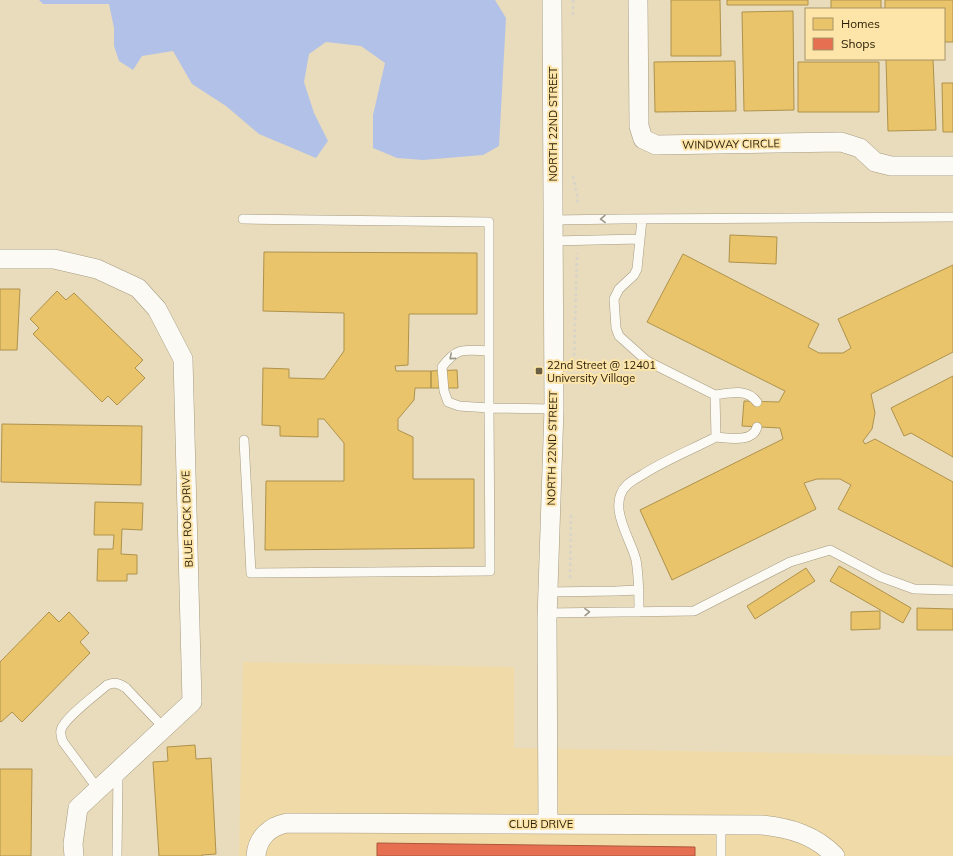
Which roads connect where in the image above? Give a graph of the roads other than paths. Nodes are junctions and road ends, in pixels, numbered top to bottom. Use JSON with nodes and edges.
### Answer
{"nodes":[{"id":1,"x":552,"y":0,"type":"edge"},
{"id":2,"x":638,"y":0,"type":"edge"},
{"id":3,"x":953,"y":166,"type":"edge"},
{"id":4,"x":953,"y":217,"type":"edge"},
{"id":5,"x":243,"y":219,"type":"dead end"},
{"id":6,"x":642,"y":219,"type":"junction"},
{"id":7,"x":553,"y":220,"type":"junction"},
{"id":8,"x":639,"y":239,"type":"junction"},
{"id":9,"x":553,"y":241,"type":"junction"},
{"id":10,"x":0,"y":259,"type":"edge"},
{"id":11,"x":489,"y":351,"type":"junction"},
{"id":12,"x":715,"y":395,"type":"junction"},
{"id":13,"x":758,"y":402,"type":"dead end"},
{"id":14,"x":489,"y":408,"type":"junction"},
{"id":15,"x":554,"y":409,"type":"junction"},
{"id":16,"x":757,"y":427,"type":"dead end"},
{"id":17,"x":716,"y":438,"type":"junction"},
{"id":18,"x":244,"y":440,"type":"dead end"},
{"id":19,"x":639,"y":590,"type":"junction"},
{"id":20,"x":953,"y":590,"type":"edge"},
{"id":21,"x":548,"y":592,"type":"junction"},
{"id":22,"x":639,"y":612,"type":"junction"},
{"id":23,"x":548,"y":613,"type":"junction"},
{"id":24,"x":164,"y":728,"type":"junction"},
{"id":25,"x":118,"y":771,"type":"junction"},
{"id":26,"x":98,"y":790,"type":"junction"},
{"id":27,"x":548,"y":824,"type":"junction"},
{"id":28,"x":721,"y":824,"type":"junction"},
{"id":29,"x":74,"y":856,"type":"edge"},
{"id":30,"x":117,"y":856,"type":"edge"},
{"id":31,"x":256,"y":856,"type":"edge"},
{"id":32,"x":721,"y":856,"type":"edge"},
{"id":33,"x":835,"y":856,"type":"edge"}],
"edges":[{"from":1,"to":7,"type":"street","name":"NORTH 22ND STREET"},
{"from":2,"to":3,"type":"street","name":"WINDWAY CIRCLE"},
{"from":4,"to":6,"type":"lane"},
{"from":5,"to":11,"type":"lane"},
{"from":6,"to":7,"type":"lane","one_way":true},
{"from":6,"to":8,"type":"lane"},
{"from":7,"to":9,"type":"street","name":"NORTH 22ND STREET"},
{"from":8,"to":9,"type":"lane"},
{"from":8,"to":12,"type":"lane"},
{"from":9,"to":15,"type":"street","name":"NORTH 22ND STREET"},
{"from":10,"to":24,"type":"street","name":"BLUE ROCK DRIVE"},
{"from":11,"to":14,"type":"lane"},
{"from":11,"to":14,"type":"lane","one_way":true},
{"from":12,"to":13,"type":"lane"},
{"from":12,"to":17,"type":"lane"},
{"from":14,"to":15,"type":"lane"},
{"from":14,"to":18,"type":"lane"},
{"from":15,"to":21,"type":"street","name":"NORTH 22ND STREET"},
{"from":16,"to":17,"type":"lane"},
{"from":17,"to":19,"type":"lane"},
{"from":19,"to":21,"type":"lane"},
{"from":19,"to":22,"type":"lane"},
{"from":20,"to":22,"type":"lane"},
{"from":21,"to":23,"type":"street","name":"NORTH 22ND STREET"},
{"from":23,"to":22,"type":"lane","one_way":true},
{"from":23,"to":27,"type":"street","name":"NORTH 22ND STREET"},
{"from":24,"to":25,"type":"street","name":"BLUE ROCK DRIVE"},
{"from":24,"to":26,"type":"lane"},
{"from":25,"to":26,"type":"street","name":"BLUE ROCK DRIVE"},
{"from":25,"to":30,"type":"lane"},
{"from":26,"to":29,"type":"street","name":"BLUE ROCK DRIVE"},
{"from":27,"to":28,"type":"street","name":"CLUB DRIVE"},
{"from":27,"to":31,"type":"street","name":"CLUB DRIVE"},
{"from":28,"to":32,"type":"lane"},
{"from":28,"to":33,"type":"street","name":"CLUB DRIVE"}]}
